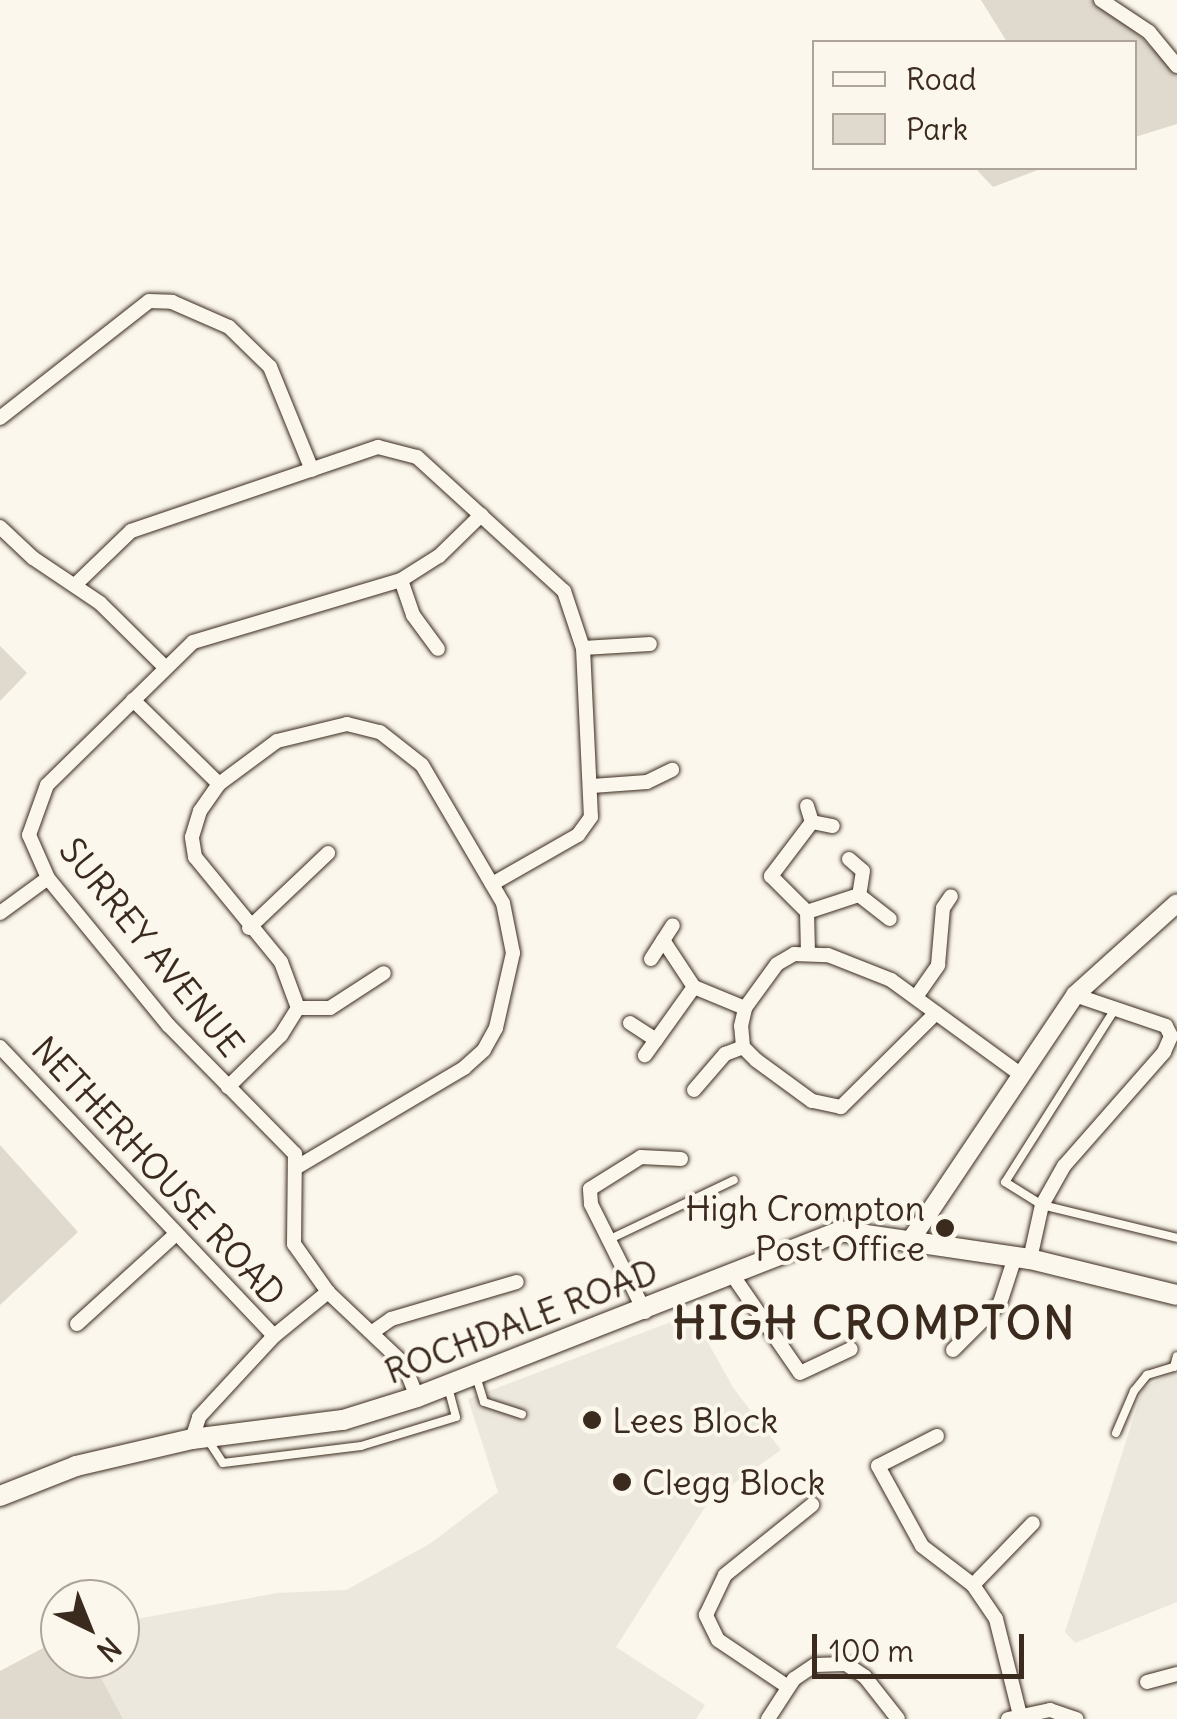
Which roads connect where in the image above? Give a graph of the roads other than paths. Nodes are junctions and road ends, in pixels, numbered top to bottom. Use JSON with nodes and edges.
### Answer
{"nodes":[{"id":1,"x":1101,"y":0,"type":"edge"},
{"id":2,"x":1177,"y":66,"type":"edge"},
{"id":3,"x":0,"y":418,"type":"edge"},
{"id":4,"x":312,"y":470,"type":"junction"},
{"id":5,"x":480,"y":515,"type":"junction"},
{"id":6,"x":0,"y":526,"type":"edge"},
{"id":7,"x":401,"y":580,"type":"junction"},
{"id":8,"x":76,"y":584,"type":"junction"},
{"id":9,"x":650,"y":644,"type":"dead end"},
{"id":10,"x":582,"y":648,"type":"junction"},
{"id":11,"x":438,"y":649,"type":"dead end"},
{"id":12,"x":165,"y":667,"type":"junction"},
{"id":13,"x":133,"y":700,"type":"junction"},
{"id":14,"x":672,"y":770,"type":"dead end"},
{"id":15,"x":219,"y":784,"type":"junction"},
{"id":16,"x":592,"y":786,"type":"junction"},
{"id":17,"x":807,"y":806,"type":"dead end"},
{"id":18,"x":812,"y":822,"type":"junction"},
{"id":19,"x":833,"y":826,"type":"dead end"},
{"id":20,"x":328,"y":854,"type":"dead end"},
{"id":21,"x":849,"y":859,"type":"dead end"},
{"id":22,"x":48,"y":878,"type":"junction"},
{"id":23,"x":492,"y":884,"type":"junction"},
{"id":24,"x":858,"y":895,"type":"junction"},
{"id":25,"x":950,"y":896,"type":"dead end"},
{"id":26,"x":1177,"y":903,"type":"edge"},
{"id":27,"x":806,"y":912,"type":"junction"},
{"id":28,"x":0,"y":913,"type":"edge"},
{"id":29,"x":890,"y":919,"type":"dead end"},
{"id":30,"x":673,"y":926,"type":"dead end"},
{"id":31,"x":249,"y":928,"type":"junction"},
{"id":32,"x":663,"y":940,"type":"junction"},
{"id":33,"x":808,"y":952,"type":"junction"},
{"id":34,"x":651,"y":959,"type":"dead end"},
{"id":35,"x":384,"y":973,"type":"dead end"},
{"id":36,"x":694,"y":988,"type":"junction"},
{"id":37,"x":1076,"y":995,"type":"junction"},
{"id":38,"x":916,"y":997,"type":"junction"},
{"id":39,"x":298,"y":1008,"type":"junction"},
{"id":40,"x":745,"y":1008,"type":"junction"},
{"id":41,"x":1115,"y":1009,"type":"junction"},
{"id":42,"x":936,"y":1014,"type":"junction"},
{"id":43,"x":630,"y":1023,"type":"dead end"},
{"id":44,"x":656,"y":1040,"type":"junction"},
{"id":45,"x":744,"y":1047,"type":"junction"},
{"id":46,"x":0,"y":1048,"type":"edge"},
{"id":47,"x":645,"y":1055,"type":"dead end"},
{"id":48,"x":1020,"y":1074,"type":"junction"},
{"id":49,"x":228,"y":1087,"type":"junction"},
{"id":50,"x":694,"y":1090,"type":"dead end"},
{"id":51,"x":681,"y":1160,"type":"dead end"},
{"id":52,"x":299,"y":1166,"type":"junction"},
{"id":53,"x":734,"y":1180,"type":"dead end"},
{"id":54,"x":1042,"y":1205,"type":"junction"},
{"id":55,"x":176,"y":1234,"type":"junction"},
{"id":56,"x":912,"y":1238,"type":"junction"},
{"id":57,"x":1177,"y":1238,"type":"edge"},
{"id":58,"x":610,"y":1239,"type":"junction"},
{"id":59,"x":1022,"y":1258,"type":"junction"},
{"id":60,"x":731,"y":1273,"type":"junction"},
{"id":61,"x":517,"y":1282,"type":"dead end"},
{"id":62,"x":328,"y":1292,"type":"junction"},
{"id":63,"x":1177,"y":1295,"type":"edge"},
{"id":64,"x":645,"y":1312,"type":"junction"},
{"id":65,"x":77,"y":1324,"type":"dead end"},
{"id":66,"x":374,"y":1331,"type":"junction"},
{"id":67,"x":274,"y":1336,"type":"junction"},
{"id":68,"x":850,"y":1349,"type":"dead end"},
{"id":69,"x":953,"y":1350,"type":"dead end"},
{"id":70,"x":1177,"y":1356,"type":"edge"},
{"id":71,"x":476,"y":1376,"type":"junction"},
{"id":72,"x":448,"y":1387,"type":"junction"},
{"id":73,"x":417,"y":1397,"type":"junction"},
{"id":74,"x":522,"y":1414,"type":"dead end"},
{"id":75,"x":1116,"y":1433,"type":"dead end"},
{"id":76,"x":937,"y":1436,"type":"dead end"},
{"id":77,"x":199,"y":1438,"type":"junction"},
{"id":78,"x":0,"y":1496,"type":"edge"},
{"id":79,"x":812,"y":1505,"type":"dead end"},
{"id":80,"x":1033,"y":1523,"type":"dead end"},
{"id":81,"x":973,"y":1585,"type":"junction"},
{"id":82,"x":1177,"y":1674,"type":"edge"},
{"id":83,"x":1147,"y":1682,"type":"dead end"},
{"id":84,"x":788,"y":1688,"type":"junction"},
{"id":85,"x":1014,"y":1717,"type":"edge"},
{"id":86,"x":768,"y":1719,"type":"edge"},
{"id":87,"x":898,"y":1719,"type":"edge"},
{"id":88,"x":1076,"y":1719,"type":"edge"}],
"edges":[{"from":1,"to":2,"type":"street"},
{"from":3,"to":4,"type":"street"},
{"from":4,"to":5,"type":"street"},
{"from":4,"to":8,"type":"street"},
{"from":5,"to":7,"type":"street","name":"SURREY AVENUE"},
{"from":5,"to":10,"type":"street"},
{"from":6,"to":8,"type":"street"},
{"from":7,"to":11,"type":"street"},
{"from":7,"to":12,"type":"street","name":"SURREY AVENUE"},
{"from":8,"to":12,"type":"street"},
{"from":9,"to":10,"type":"street"},
{"from":10,"to":16,"type":"street"},
{"from":12,"to":13,"type":"street","name":"SURREY AVENUE"},
{"from":13,"to":15,"type":"street"},
{"from":13,"to":22,"type":"street","name":"SURREY AVENUE"},
{"from":14,"to":16,"type":"street"},
{"from":15,"to":23,"type":"street"},
{"from":15,"to":31,"type":"street"},
{"from":16,"to":23,"type":"street"},
{"from":17,"to":18,"type":"street"},
{"from":18,"to":19,"type":"street"},
{"from":18,"to":27,"type":"street"},
{"from":20,"to":31,"type":"street"},
{"from":21,"to":24,"type":"street"},
{"from":22,"to":28,"type":"street"},
{"from":22,"to":49,"type":"street","name":"SURREY AVENUE"},
{"from":23,"to":52,"type":"street"},
{"from":24,"to":27,"type":"street"},
{"from":24,"to":29,"type":"street"},
{"from":25,"to":38,"type":"street"},
{"from":26,"to":37,"type":"street"},
{"from":27,"to":33,"type":"street"},
{"from":30,"to":32,"type":"street"},
{"from":31,"to":39,"type":"street"},
{"from":32,"to":34,"type":"street"},
{"from":32,"to":36,"type":"street"},
{"from":33,"to":38,"type":"street"},
{"from":33,"to":40,"type":"street"},
{"from":35,"to":39,"type":"street"},
{"from":36,"to":40,"type":"street"},
{"from":36,"to":44,"type":"street"},
{"from":37,"to":41,"type":"street"},
{"from":37,"to":48,"type":"street"},
{"from":38,"to":42,"type":"street"},
{"from":39,"to":49,"type":"street"},
{"from":40,"to":45,"type":"street"},
{"from":41,"to":54,"type":"lane"},
{"from":41,"to":54,"type":"street"},
{"from":42,"to":45,"type":"street"},
{"from":42,"to":48,"type":"street"},
{"from":43,"to":44,"type":"street"},
{"from":44,"to":47,"type":"street"},
{"from":45,"to":50,"type":"street"},
{"from":46,"to":55,"type":"street","name":"NETHERHOUSE ROAD"},
{"from":48,"to":56,"type":"street"},
{"from":49,"to":52,"type":"street","name":"SURREY AVENUE"},
{"from":51,"to":58,"type":"street"},
{"from":52,"to":62,"type":"street"},
{"from":53,"to":58,"type":"lane"},
{"from":54,"to":57,"type":"lane"},
{"from":54,"to":59,"type":"street"},
{"from":55,"to":65,"type":"street"},
{"from":55,"to":67,"type":"street","name":"NETHERHOUSE ROAD"},
{"from":56,"to":59,"type":"main road","name":"ROCHDALE ROAD"},
{"from":56,"to":60,"type":"main road","name":"ROCHDALE ROAD"},
{"from":58,"to":64,"type":"street"},
{"from":59,"to":63,"type":"main road","name":"ROCHDALE ROAD"},
{"from":59,"to":69,"type":"street"},
{"from":60,"to":64,"type":"main road","name":"ROCHDALE ROAD"},
{"from":60,"to":68,"type":"street"},
{"from":61,"to":66,"type":"street"},
{"from":62,"to":66,"type":"street"},
{"from":62,"to":67,"type":"street"},
{"from":64,"to":71,"type":"main road","name":"ROCHDALE ROAD"},
{"from":66,"to":73,"type":"street"},
{"from":67,"to":77,"type":"street"},
{"from":70,"to":75,"type":"lane"},
{"from":71,"to":72,"type":"main road","name":"ROCHDALE ROAD"},
{"from":71,"to":74,"type":"lane"},
{"from":72,"to":73,"type":"main road","name":"ROCHDALE ROAD"},
{"from":72,"to":77,"type":"lane"},
{"from":73,"to":77,"type":"main road","name":"ROCHDALE ROAD"},
{"from":76,"to":81,"type":"street"},
{"from":77,"to":78,"type":"main road","name":"ROCHDALE ROAD"},
{"from":79,"to":84,"type":"street"},
{"from":80,"to":81,"type":"street"},
{"from":81,"to":85,"type":"street"},
{"from":82,"to":83,"type":"street"},
{"from":84,"to":86,"type":"street"},
{"from":84,"to":87,"type":"street"},
{"from":85,"to":88,"type":"street"}]}
